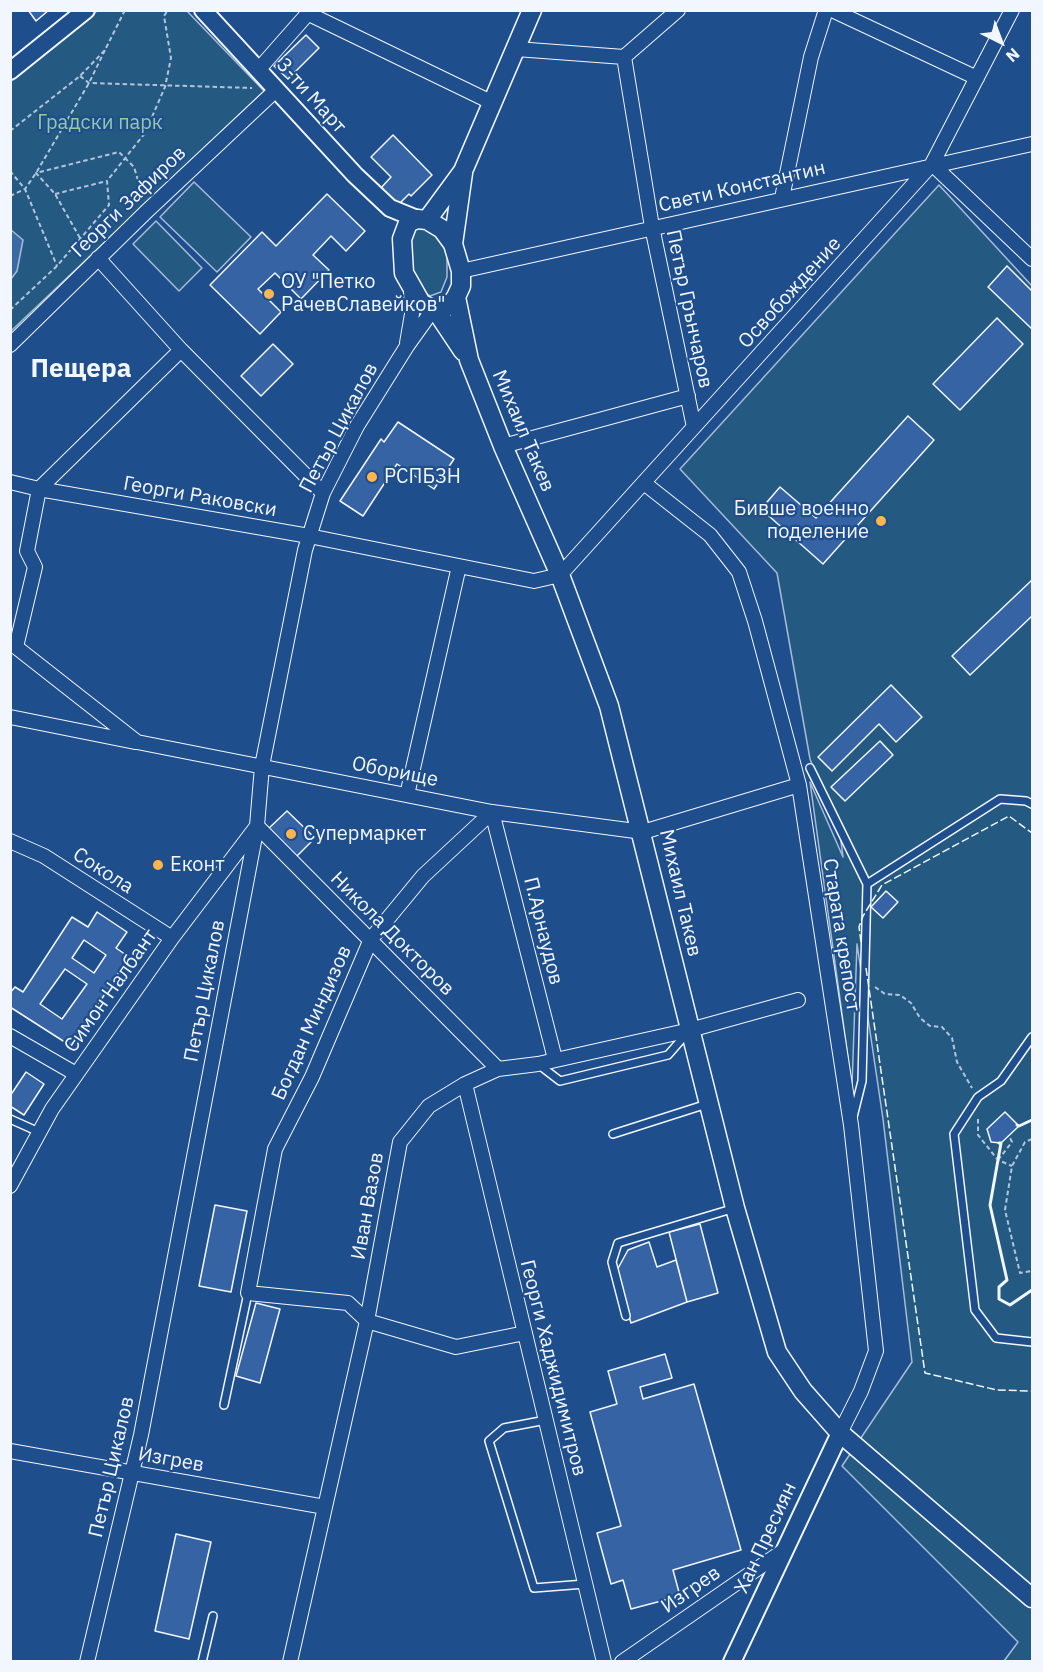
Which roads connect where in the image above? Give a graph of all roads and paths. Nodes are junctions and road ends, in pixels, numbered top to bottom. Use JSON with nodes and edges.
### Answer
{"nodes":[{"id":1,"x":86,"y":10,"type":"edge"},
{"id":2,"x":125,"y":10,"type":"edge"},
{"id":3,"x":168,"y":10,"type":"edge"},
{"id":4,"x":203,"y":10,"type":"edge"},
{"id":5,"x":532,"y":10,"type":"edge"},
{"id":6,"x":678,"y":10,"type":"edge"},
{"id":7,"x":826,"y":10,"type":"edge"},
{"id":8,"x":832,"y":10,"type":"edge"},
{"id":9,"x":1012,"y":10,"type":"edge"},
{"id":10,"x":310,"y":12,"type":"edge"},
{"id":11,"x":516,"y":49,"type":"junction"},
{"id":12,"x":105,"y":50,"type":"junction"},
{"id":13,"x":624,"y":57,"type":"junction"},
{"id":14,"x":259,"y":69,"type":"junction"},
{"id":15,"x":10,"y":71,"type":"edge"},
{"id":16,"x":80,"y":76,"type":"junction"},
{"id":17,"x":977,"y":78,"type":"junction"},
{"id":18,"x":89,"y":83,"type":"junction"},
{"id":19,"x":165,"y":87,"type":"junction"},
{"id":20,"x":276,"y":90,"type":"junction"},
{"id":21,"x":493,"y":103,"type":"junction"},
{"id":22,"x":10,"y":131,"type":"edge"},
{"id":23,"x":1032,"y":144,"type":"edge"},
{"id":24,"x":126,"y":158,"type":"junction"},
{"id":25,"x":932,"y":164,"type":"junction"},
{"id":26,"x":10,"y":171,"type":"edge"},
{"id":27,"x":463,"y":171,"type":"junction"},
{"id":28,"x":36,"y":173,"type":"junction"},
{"id":29,"x":107,"y":181,"type":"junction"},
{"id":30,"x":25,"y":189,"type":"junction"},
{"id":31,"x":55,"y":194,"type":"junction"},
{"id":32,"x":10,"y":196,"type":"edge"},
{"id":33,"x":782,"y":198,"type":"junction"},
{"id":34,"x":390,"y":207,"type":"junction"},
{"id":35,"x":147,"y":211,"type":"junction"},
{"id":36,"x":422,"y":220,"type":"junction"},
{"id":37,"x":652,"y":227,"type":"junction"},
{"id":38,"x":80,"y":238,"type":"junction"},
{"id":39,"x":402,"y":238,"type":"junction"},
{"id":40,"x":453,"y":244,"type":"junction"},
{"id":41,"x":98,"y":258,"type":"junction"},
{"id":42,"x":1032,"y":259,"type":"edge"},
{"id":43,"x":57,"y":266,"type":"junction"},
{"id":44,"x":461,"y":271,"type":"junction"},
{"id":45,"x":411,"y":289,"type":"junction"},
{"id":46,"x":456,"y":297,"type":"junction"},
{"id":47,"x":10,"y":310,"type":"edge"},
{"id":48,"x":434,"y":312,"type":"junction"},
{"id":49,"x":10,"y":345,"type":"edge"},
{"id":50,"x":407,"y":346,"type":"junction"},
{"id":51,"x":181,"y":350,"type":"junction"},
{"id":52,"x":469,"y":360,"type":"junction"},
{"id":53,"x":688,"y":396,"type":"junction"},
{"id":54,"x":694,"y":427,"type":"junction"},
{"id":55,"x":503,"y":446,"type":"junction"},
{"id":56,"x":10,"y":482,"type":"edge"},
{"id":57,"x":644,"y":483,"type":"junction"},
{"id":58,"x":39,"y":489,"type":"junction"},
{"id":59,"x":323,"y":493,"type":"junction"},
{"id":60,"x":309,"y":536,"type":"junction"},
{"id":61,"x":459,"y":566,"type":"junction"},
{"id":62,"x":560,"y":575,"type":"junction"},
{"id":63,"x":13,"y":646,"type":"edge"},
{"id":64,"x":10,"y":717,"type":"edge"},
{"id":65,"x":137,"y":742,"type":"junction"},
{"id":66,"x":262,"y":766,"type":"junction"},
{"id":67,"x":810,"y":768,"type":"dead end"},
{"id":68,"x":799,"y":785,"type":"junction"},
{"id":69,"x":406,"y":795,"type":"junction"},
{"id":70,"x":1032,"y":804,"type":"edge"},
{"id":71,"x":492,"y":812,"type":"junction"},
{"id":72,"x":257,"y":826,"type":"junction"},
{"id":73,"x":643,"y":832,"type":"junction"},
{"id":74,"x":10,"y":841,"type":"edge"},
{"id":75,"x":867,"y":884,"type":"junction"},
{"id":76,"x":172,"y":938,"type":"junction"},
{"id":77,"x":371,"y":939,"type":"junction"},
{"id":78,"x":871,"y":983,"type":"dead end"},
{"id":79,"x":798,"y":1000,"type":"dead end"},
{"id":80,"x":690,"y":1030,"type":"junction"},
{"id":81,"x":10,"y":1036,"type":"edge"},
{"id":82,"x":1032,"y":1037,"type":"edge"},
{"id":83,"x":555,"y":1059,"type":"junction"},
{"id":84,"x":538,"y":1064,"type":"junction"},
{"id":85,"x":498,"y":1069,"type":"junction"},
{"id":86,"x":76,"y":1074,"type":"junction"},
{"id":87,"x":465,"y":1084,"type":"junction"},
{"id":88,"x":978,"y":1097,"type":"junction"},
{"id":89,"x":710,"y":1103,"type":"junction"},
{"id":90,"x":10,"y":1119,"type":"edge"},
{"id":91,"x":851,"y":1125,"type":"junction"},
{"id":92,"x":39,"y":1132,"type":"junction"},
{"id":93,"x":613,"y":1134,"type":"dead end"},
{"id":94,"x":1009,"y":1136,"type":"dead end"},
{"id":95,"x":1032,"y":1139,"type":"edge"},
{"id":96,"x":998,"y":1160,"type":"junction"},
{"id":97,"x":1012,"y":1166,"type":"junction"},
{"id":98,"x":10,"y":1186,"type":"edge"},
{"id":99,"x":735,"y":1208,"type":"junction"},
{"id":100,"x":1032,"y":1271,"type":"edge"},
{"id":101,"x":249,"y":1293,"type":"junction"},
{"id":102,"x":626,"y":1316,"type":"dead end"},
{"id":103,"x":367,"y":1321,"type":"junction"},
{"id":104,"x":525,"y":1333,"type":"junction"},
{"id":105,"x":1032,"y":1342,"type":"edge"},
{"id":106,"x":224,"y":1405,"type":"dead end"},
{"id":107,"x":546,"y":1420,"type":"junction"},
{"id":108,"x":840,"y":1433,"type":"junction"},
{"id":109,"x":10,"y":1451,"type":"edge"},
{"id":110,"x":131,"y":1473,"type":"junction"},
{"id":111,"x":325,"y":1507,"type":"junction"},
{"id":112,"x":783,"y":1551,"type":"junction"},
{"id":113,"x":585,"y":1584,"type":"junction"},
{"id":114,"x":1032,"y":1598,"type":"edge"},
{"id":115,"x":213,"y":1616,"type":"dead end"},
{"id":116,"x":87,"y":1662,"type":"edge"},
{"id":117,"x":202,"y":1662,"type":"edge"},
{"id":118,"x":290,"y":1662,"type":"edge"},
{"id":119,"x":604,"y":1662,"type":"edge"},
{"id":120,"x":622,"y":1662,"type":"edge"},
{"id":121,"x":732,"y":1662,"type":"edge"}],
"edges":[{"from":1,"to":15,"type":"street"},
{"from":2,"to":12,"type":"path"},
{"from":3,"to":19,"type":"path"},
{"from":4,"to":14,"type":"street","name":"3-ти Март"},
{"from":5,"to":11,"type":"main road"},
{"from":6,"to":13,"type":"street"},
{"from":7,"to":33,"type":"street"},
{"from":8,"to":17,"type":"street"},
{"from":9,"to":17,"type":"street","name":"Освобождение"},
{"from":10,"to":14,"type":"street"},
{"from":10,"to":21,"type":"street"},
{"from":11,"to":13,"type":"street"},
{"from":11,"to":21,"type":"main road"},
{"from":12,"to":16,"type":"path"},
{"from":12,"to":18,"type":"path"},
{"from":13,"to":37,"type":"street","name":"Петър Грънчаров"},
{"from":14,"to":20,"type":"street","name":"3-ти Март"},
{"from":16,"to":18,"type":"path"},
{"from":16,"to":22,"type":"path"},
{"from":17,"to":25,"type":"street","name":"Освобождение"},
{"from":18,"to":19,"type":"path"},
{"from":18,"to":28,"type":"path"},
{"from":19,"to":20,"type":"path"},
{"from":19,"to":24,"type":"path"},
{"from":20,"to":34,"type":"street","name":"3-ти Март"},
{"from":20,"to":35,"type":"street","name":"Георги Зафиров"},
{"from":21,"to":27,"type":"main road"},
{"from":23,"to":25,"type":"street","name":"Свети Константин"},
{"from":24,"to":28,"type":"path"},
{"from":24,"to":29,"type":"path"},
{"from":24,"to":35,"type":"path"},
{"from":25,"to":33,"type":"street","name":"Свети Константин"},
{"from":25,"to":42,"type":"street"},
{"from":25,"to":54,"type":"street","name":"Освобождение"},
{"from":26,"to":30,"type":"path"},
{"from":27,"to":36,"type":"main road"},
{"from":27,"to":40,"type":"main road"},
{"from":28,"to":30,"type":"path"},
{"from":28,"to":31,"type":"path"},
{"from":29,"to":31,"type":"path"},
{"from":29,"to":38,"type":"path"},
{"from":30,"to":32,"type":"path"},
{"from":30,"to":43,"type":"path"},
{"from":31,"to":38,"type":"path"},
{"from":33,"to":37,"type":"street","name":"Свети Константин"},
{"from":34,"to":36,"type":"street"},
{"from":34,"to":39,"type":"street"},
{"from":35,"to":41,"type":"street","name":"Георги Зафиров"},
{"from":36,"to":39,"type":"main road"},
{"from":36,"to":40,"type":"main road"},
{"from":37,"to":44,"type":"street","name":"Свети Константин"},
{"from":37,"to":53,"type":"street","name":"Петър Грънчаров"},
{"from":38,"to":41,"type":"path"},
{"from":38,"to":43,"type":"path"},
{"from":39,"to":45,"type":"main road"},
{"from":40,"to":44,"type":"main road"},
{"from":41,"to":49,"type":"street","name":"Георги Зафиров"},
{"from":41,"to":51,"type":"street"},
{"from":43,"to":47,"type":"path"},
{"from":44,"to":46,"type":"main road"},
{"from":45,"to":48,"type":"main road"},
{"from":45,"to":50,"type":"street","name":"Петър Цикалов"},
{"from":46,"to":48,"type":"main road"},
{"from":46,"to":52,"type":"main road","name":"Михаил Такев"},
{"from":48,"to":50,"type":"street","name":"Петър Цикалов"},
{"from":48,"to":52,"type":"main road","name":"Михаил Такев"},
{"from":50,"to":59,"type":"street","name":"Петър Цикалов"},
{"from":51,"to":58,"type":"street"},
{"from":51,"to":59,"type":"street"},
{"from":52,"to":55,"type":"main road","name":"Михаил Такев"},
{"from":53,"to":54,"type":"street","name":"Петър Грънчаров"},
{"from":53,"to":55,"type":"street"},
{"from":54,"to":57,"type":"street","name":"Освобождение"},
{"from":55,"to":62,"type":"main road","name":"Михаил Такев"},
{"from":56,"to":58,"type":"street","name":"Георги Раковски"},
{"from":57,"to":62,"type":"street","name":"Освобождение"},
{"from":57,"to":68,"type":"street","name":"Старата крепост"},
{"from":58,"to":60,"type":"street","name":"Георги Раковски"},
{"from":58,"to":63,"type":"street"},
{"from":59,"to":60,"type":"street","name":"Петър Цикалов"},
{"from":60,"to":61,"type":"street","name":"Георги Раковски"},
{"from":60,"to":66,"type":"street","name":"Петър Цикалов"},
{"from":61,"to":62,"type":"street","name":"Георги Раковски"},
{"from":61,"to":69,"type":"street"},
{"from":62,"to":73,"type":"main road","name":"Михаил Такев"},
{"from":63,"to":65,"type":"street","name":"Оборище"},
{"from":64,"to":65,"type":"street"},
{"from":65,"to":66,"type":"street","name":"Оборище"},
{"from":66,"to":69,"type":"street","name":"Оборище"},
{"from":66,"to":72,"type":"street","name":"Петър Цикалов"},
{"from":67,"to":75,"type":"lane"},
{"from":68,"to":73,"type":"street","name":"Оборище"},
{"from":68,"to":91,"type":"street","name":"Старата крепост"},
{"from":69,"to":71,"type":"street","name":"Оборище"},
{"from":70,"to":75,"type":"lane"},
{"from":71,"to":73,"type":"street","name":"Оборище"},
{"from":71,"to":77,"type":"street","name":"Богдан Миндизов"},
{"from":71,"to":83,"type":"street","name":"П.Арнаудов"},
{"from":72,"to":76,"type":"street","name":"Симон Налбант"},
{"from":72,"to":77,"type":"street","name":"Никола Докторов"},
{"from":72,"to":110,"type":"street","name":"Петър Цикалов"},
{"from":73,"to":80,"type":"main road","name":"Михаил Такев"},
{"from":74,"to":76,"type":"street","name":"Сокола"},
{"from":75,"to":91,"type":"lane"},
{"from":76,"to":86,"type":"street","name":"Симон Налбант"},
{"from":77,"to":85,"type":"street","name":"Никола Докторов"},
{"from":77,"to":101,"type":"street","name":"Богдан Миндизов"},
{"from":78,"to":88,"type":"path"},
{"from":79,"to":80,"type":"street","name":"Иван Вазов"},
{"from":80,"to":83,"type":"street","name":"Иван Вазов"},
{"from":80,"to":84,"type":"lane"},
{"from":80,"to":89,"type":"main road","name":"Михаил Такев"},
{"from":81,"to":86,"type":"street"},
{"from":82,"to":88,"type":"lane"},
{"from":83,"to":84,"type":"street","name":"Иван Вазов"},
{"from":84,"to":85,"type":"street","name":"Иван Вазов"},
{"from":85,"to":87,"type":"street","name":"Иван Вазов"},
{"from":86,"to":92,"type":"street","name":"Симон Налбант"},
{"from":87,"to":103,"type":"street","name":"Иван Вазов"},
{"from":87,"to":104,"type":"street","name":"Георги Хаджидимитров"},
{"from":88,"to":96,"type":"path"},
{"from":88,"to":105,"type":"lane"},
{"from":89,"to":93,"type":"lane"},
{"from":89,"to":99,"type":"main road","name":"Михаил Такев"},
{"from":90,"to":92,"type":"lane"},
{"from":91,"to":108,"type":"street","name":"Старата крепост"},
{"from":92,"to":98,"type":"street","name":"Симон Налбант"},
{"from":94,"to":96,"type":"path"},
{"from":95,"to":97,"type":"path"},
{"from":96,"to":97,"type":"path"},
{"from":97,"to":100,"type":"path"},
{"from":99,"to":102,"type":"lane"},
{"from":99,"to":108,"type":"main road","name":"Михаил Такев"},
{"from":101,"to":103,"type":"street"},
{"from":101,"to":106,"type":"lane"},
{"from":103,"to":104,"type":"street"},
{"from":103,"to":111,"type":"street","name":"Иван Вазов"},
{"from":104,"to":107,"type":"street","name":"Георги Хаджидимитров"},
{"from":107,"to":113,"type":"street","name":"Георги Хаджидимитров"},
{"from":107,"to":113,"type":"lane"},
{"from":108,"to":112,"type":"street","name":"Хан Пресиян"},
{"from":108,"to":114,"type":"main road","name":"Михаил Такев"},
{"from":109,"to":110,"type":"street","name":"Изгрев"},
{"from":110,"to":111,"type":"street","name":"Изгрев"},
{"from":110,"to":116,"type":"street","name":"Петър Цикалов"},
{"from":111,"to":118,"type":"street","name":"Иван Вазов"},
{"from":112,"to":120,"type":"street","name":"Изгрев"},
{"from":112,"to":121,"type":"street","name":"Хан Пресиян"},
{"from":113,"to":119,"type":"street","name":"Георги Хаджидимитров"},
{"from":115,"to":117,"type":"lane"}]}
